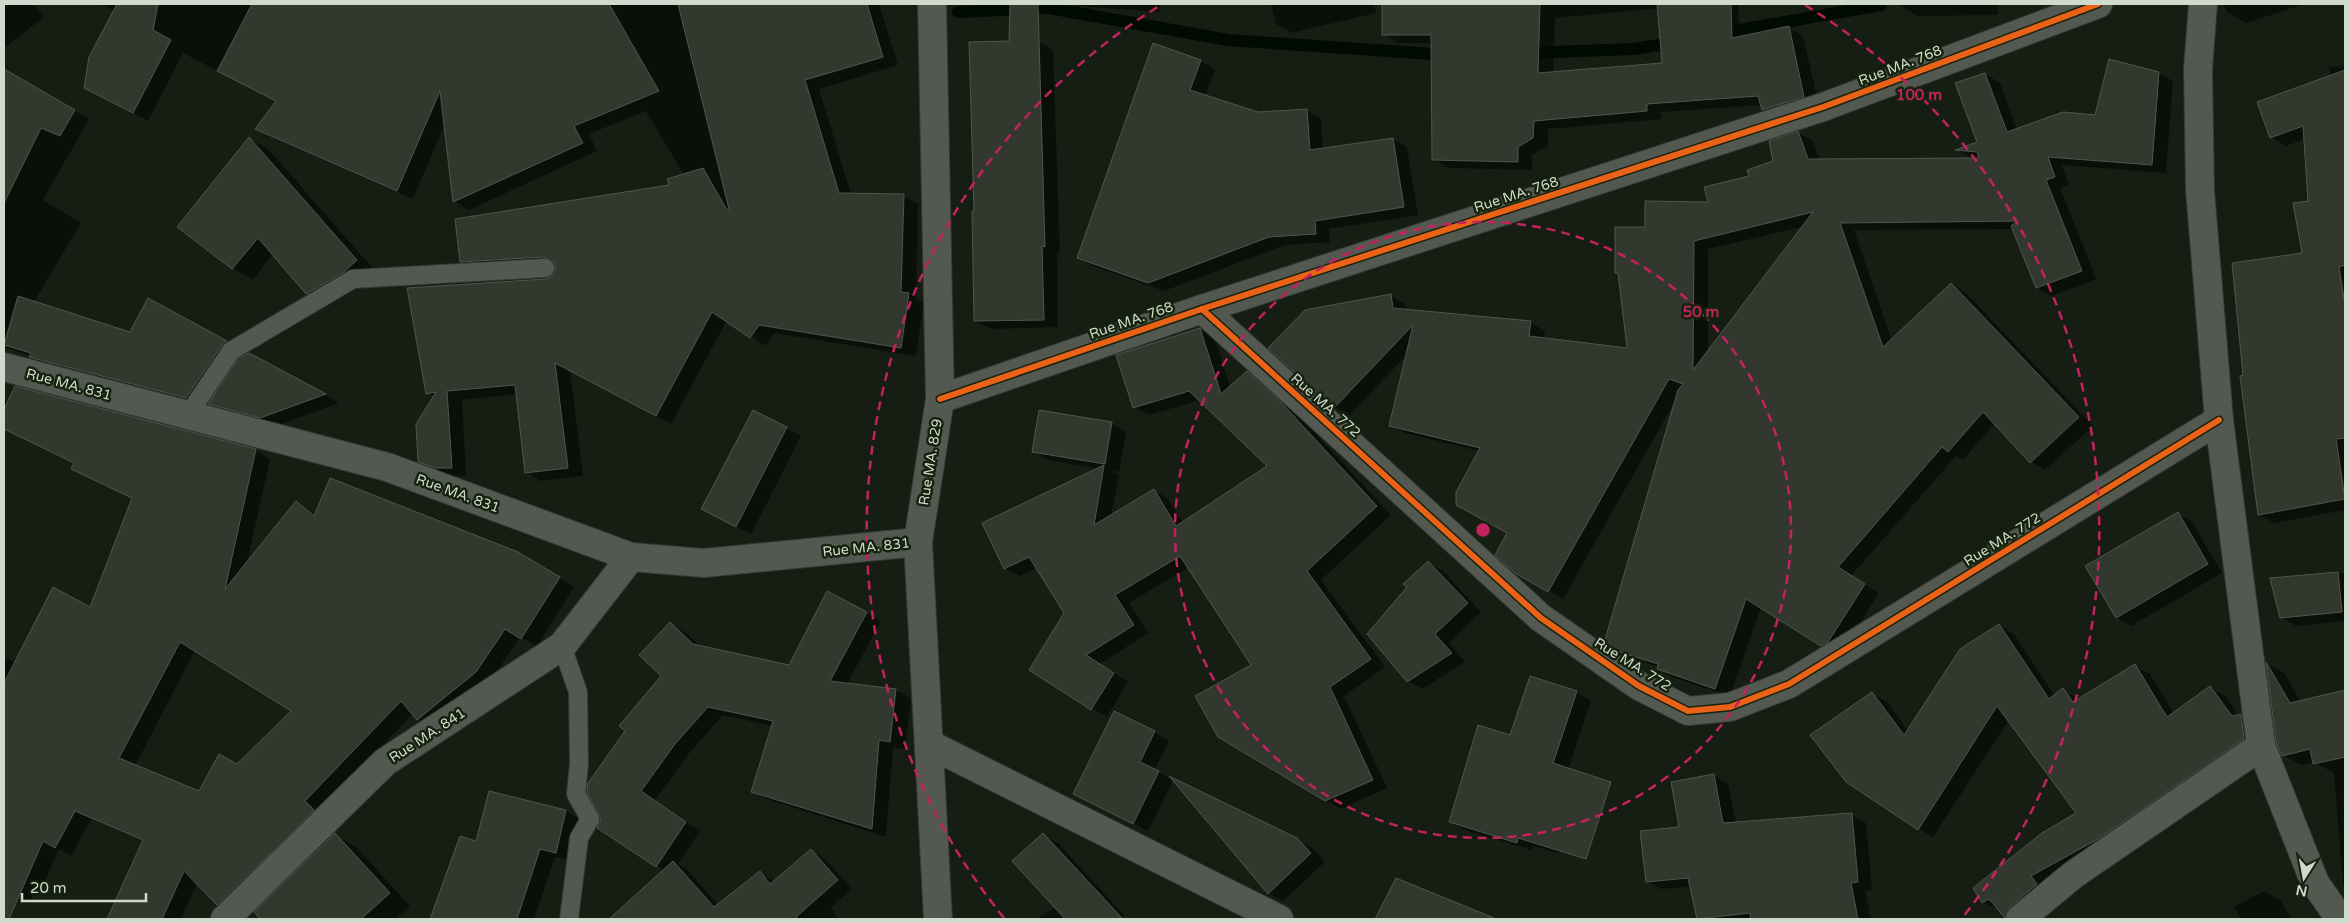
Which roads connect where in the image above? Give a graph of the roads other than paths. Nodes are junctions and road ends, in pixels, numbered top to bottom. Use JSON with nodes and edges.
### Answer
{"nodes":[{"id":1,"x":932,"y":4,"type":"edge"},
{"id":2,"x":2098,"y":4,"type":"edge"},
{"id":3,"x":2203,"y":4,"type":"edge"},
{"id":4,"x":545,"y":268,"type":"dead end"},
{"id":5,"x":1202,"y":309,"type":"junction"},
{"id":6,"x":4,"y":367,"type":"edge"},
{"id":7,"x":940,"y":399,"type":"junction"},
{"id":8,"x":188,"y":415,"type":"junction"},
{"id":9,"x":2219,"y":420,"type":"junction"},
{"id":10,"x":918,"y":542,"type":"junction"},
{"id":11,"x":631,"y":557,"type":"junction"},
{"id":12,"x":562,"y":646,"type":"junction"},
{"id":13,"x":929,"y":744,"type":"junction"},
{"id":14,"x":2261,"y":746,"type":"junction"},
{"id":15,"x":225,"y":919,"type":"edge"},
{"id":16,"x":569,"y":919,"type":"edge"},
{"id":17,"x":938,"y":919,"type":"edge"},
{"id":18,"x":1279,"y":919,"type":"edge"},
{"id":19,"x":2020,"y":919,"type":"edge"},
{"id":20,"x":2340,"y":919,"type":"edge"}],
"edges":[{"from":1,"to":7,"type":"street","name":"Rue MA. 829"},
{"from":2,"to":5,"type":"street","name":"Rue MA. 768"},
{"from":3,"to":9,"type":"street"},
{"from":4,"to":8,"type":"lane"},
{"from":5,"to":7,"type":"street","name":"Rue MA. 768"},
{"from":5,"to":9,"type":"street","name":"Rue MA. 772"},
{"from":6,"to":8,"type":"street","name":"Rue MA. 831"},
{"from":7,"to":10,"type":"street","name":"Rue MA. 829"},
{"from":8,"to":11,"type":"street","name":"Rue MA. 831"},
{"from":9,"to":14,"type":"street"},
{"from":10,"to":11,"type":"street","name":"Rue MA. 831"},
{"from":10,"to":13,"type":"street","name":"Rue MA. 829"},
{"from":11,"to":12,"type":"street","name":"Rue MA. 841"},
{"from":12,"to":15,"type":"street","name":"Rue MA. 841"},
{"from":12,"to":16,"type":"lane"},
{"from":13,"to":17,"type":"street","name":"Rue MA. 829"},
{"from":13,"to":18,"type":"street"},
{"from":14,"to":19,"type":"street"},
{"from":14,"to":20,"type":"street"}]}
